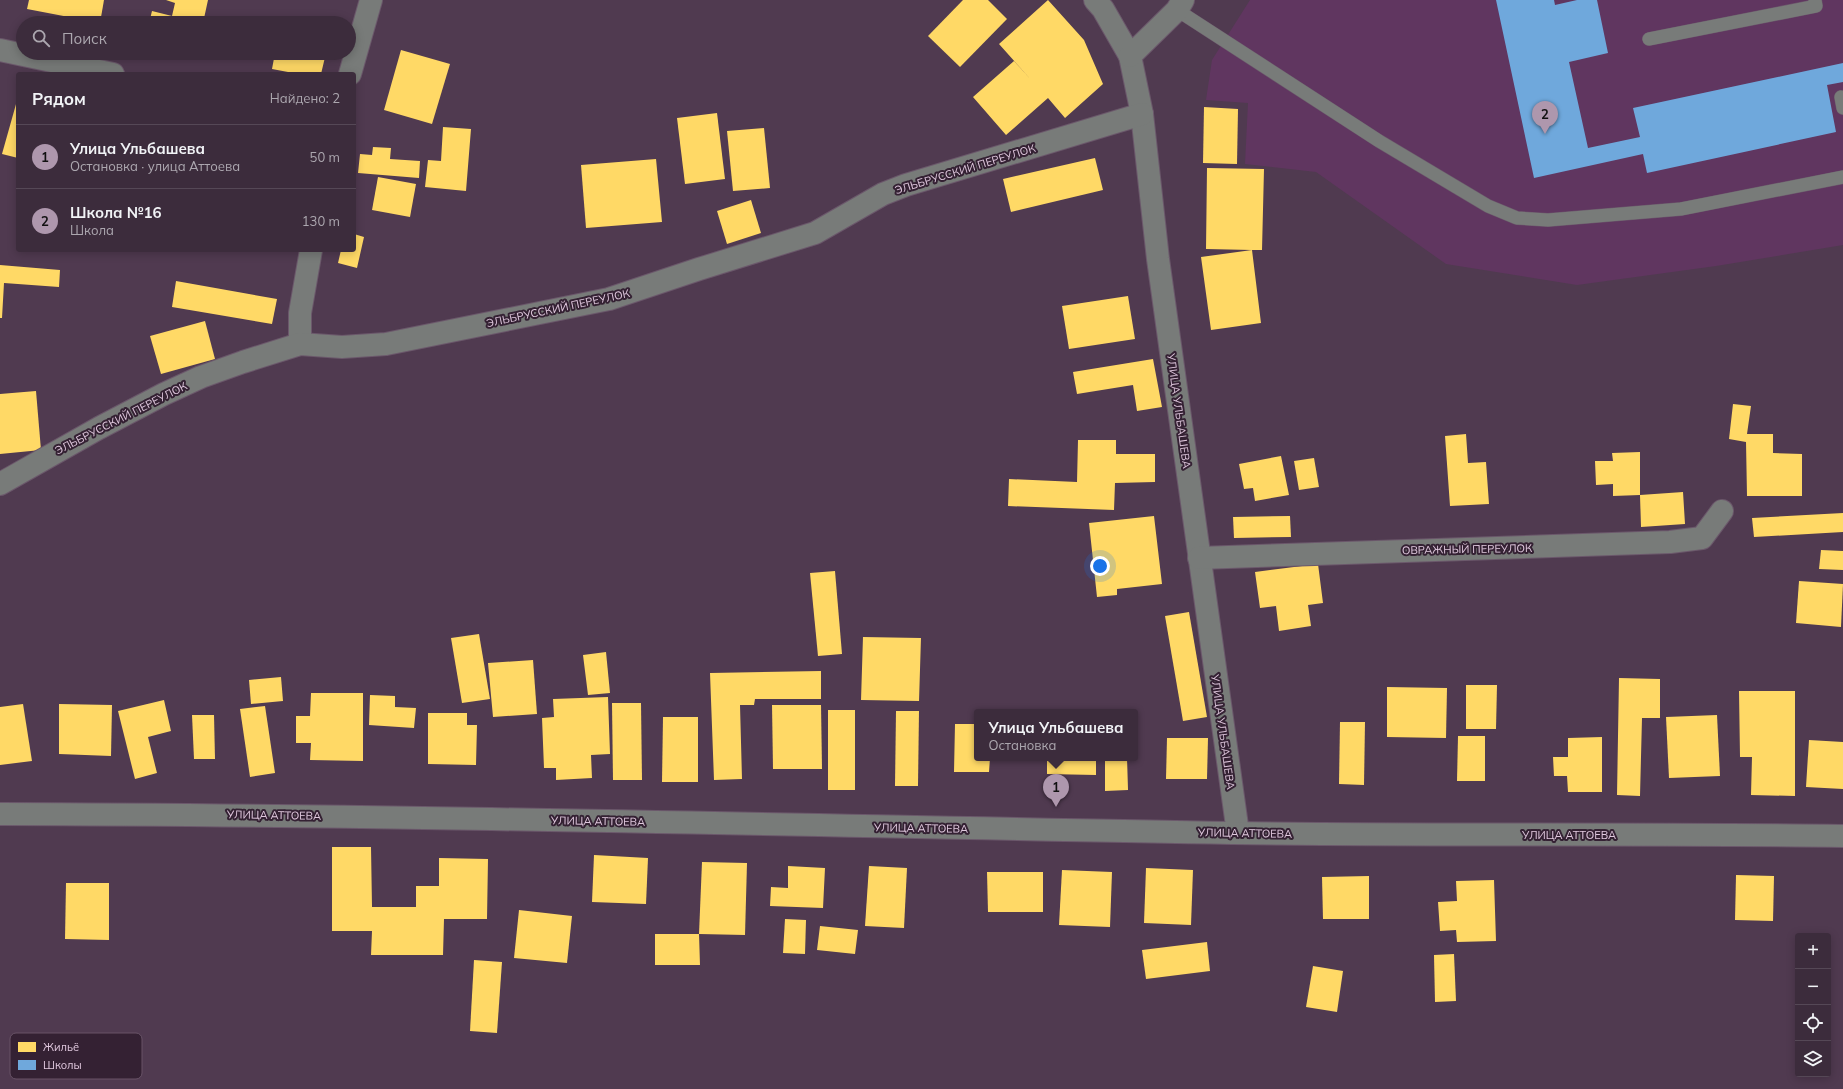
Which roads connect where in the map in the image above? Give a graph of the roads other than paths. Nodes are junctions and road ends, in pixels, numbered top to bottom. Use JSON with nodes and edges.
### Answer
{"nodes":[{"id":1,"x":371,"y":0,"type":"edge"},
{"id":2,"x":1095,"y":0,"type":"edge"},
{"id":3,"x":1815,"y":0,"type":"edge"},
{"id":4,"x":1180,"y":5,"type":"edge"},
{"id":5,"x":1649,"y":39,"type":"dead end"},
{"id":6,"x":0,"y":50,"type":"edge"},
{"id":7,"x":16,"y":53,"type":"edge"},
{"id":8,"x":356,"y":53,"type":"edge"},
{"id":9,"x":1130,"y":56,"type":"junction"},
{"id":10,"x":47,"y":60,"type":"edge"},
{"id":11,"x":354,"y":60,"type":"edge"},
{"id":12,"x":104,"y":72,"type":"edge"},
{"id":13,"x":351,"y":72,"type":"edge"},
{"id":14,"x":1142,"y":114,"type":"junction"},
{"id":15,"x":1843,"y":176,"type":"edge"},
{"id":16,"x":311,"y":252,"type":"edge"},
{"id":17,"x":300,"y":344,"type":"junction"},
{"id":18,"x":0,"y":484,"type":"edge"},
{"id":19,"x":1722,"y":511,"type":"dead end"},
{"id":20,"x":1199,"y":558,"type":"junction"},
{"id":21,"x":0,"y":814,"type":"edge"},
{"id":22,"x":1238,"y":833,"type":"junction"},
{"id":23,"x":1843,"y":836,"type":"edge"}],
"edges":[{"from":1,"to":8,"type":"street"},
{"from":2,"to":9,"type":"street","name":"УЛИЦА УЛЬБАШЕВА"},
{"from":3,"to":5,"type":"lane"},
{"from":4,"to":9,"type":"street"},
{"from":4,"to":15,"type":"lane"},
{"from":6,"to":7,"type":"street"},
{"from":9,"to":14,"type":"street","name":"УЛИЦА УЛЬБАШЕВА"},
{"from":10,"to":12,"type":"street"},
{"from":11,"to":13,"type":"street"},
{"from":14,"to":17,"type":"street","name":"ЭЛЬБРУССКИЙ ПЕРЕУЛОК"},
{"from":14,"to":20,"type":"street","name":"УЛИЦА УЛЬБАШЕВА"},
{"from":16,"to":17,"type":"street"},
{"from":17,"to":18,"type":"street","name":"ЭЛЬБРУССКИЙ ПЕРЕУЛОК"},
{"from":19,"to":20,"type":"street","name":"ОВРАЖНЫЙ ПЕРЕУЛОК"},
{"from":20,"to":22,"type":"street","name":"УЛИЦА УЛЬБАШЕВА"},
{"from":21,"to":22,"type":"street","name":"УЛИЦА АТТОЕВА"},
{"from":22,"to":23,"type":"street","name":"УЛИЦА АТТОЕВА"}]}
